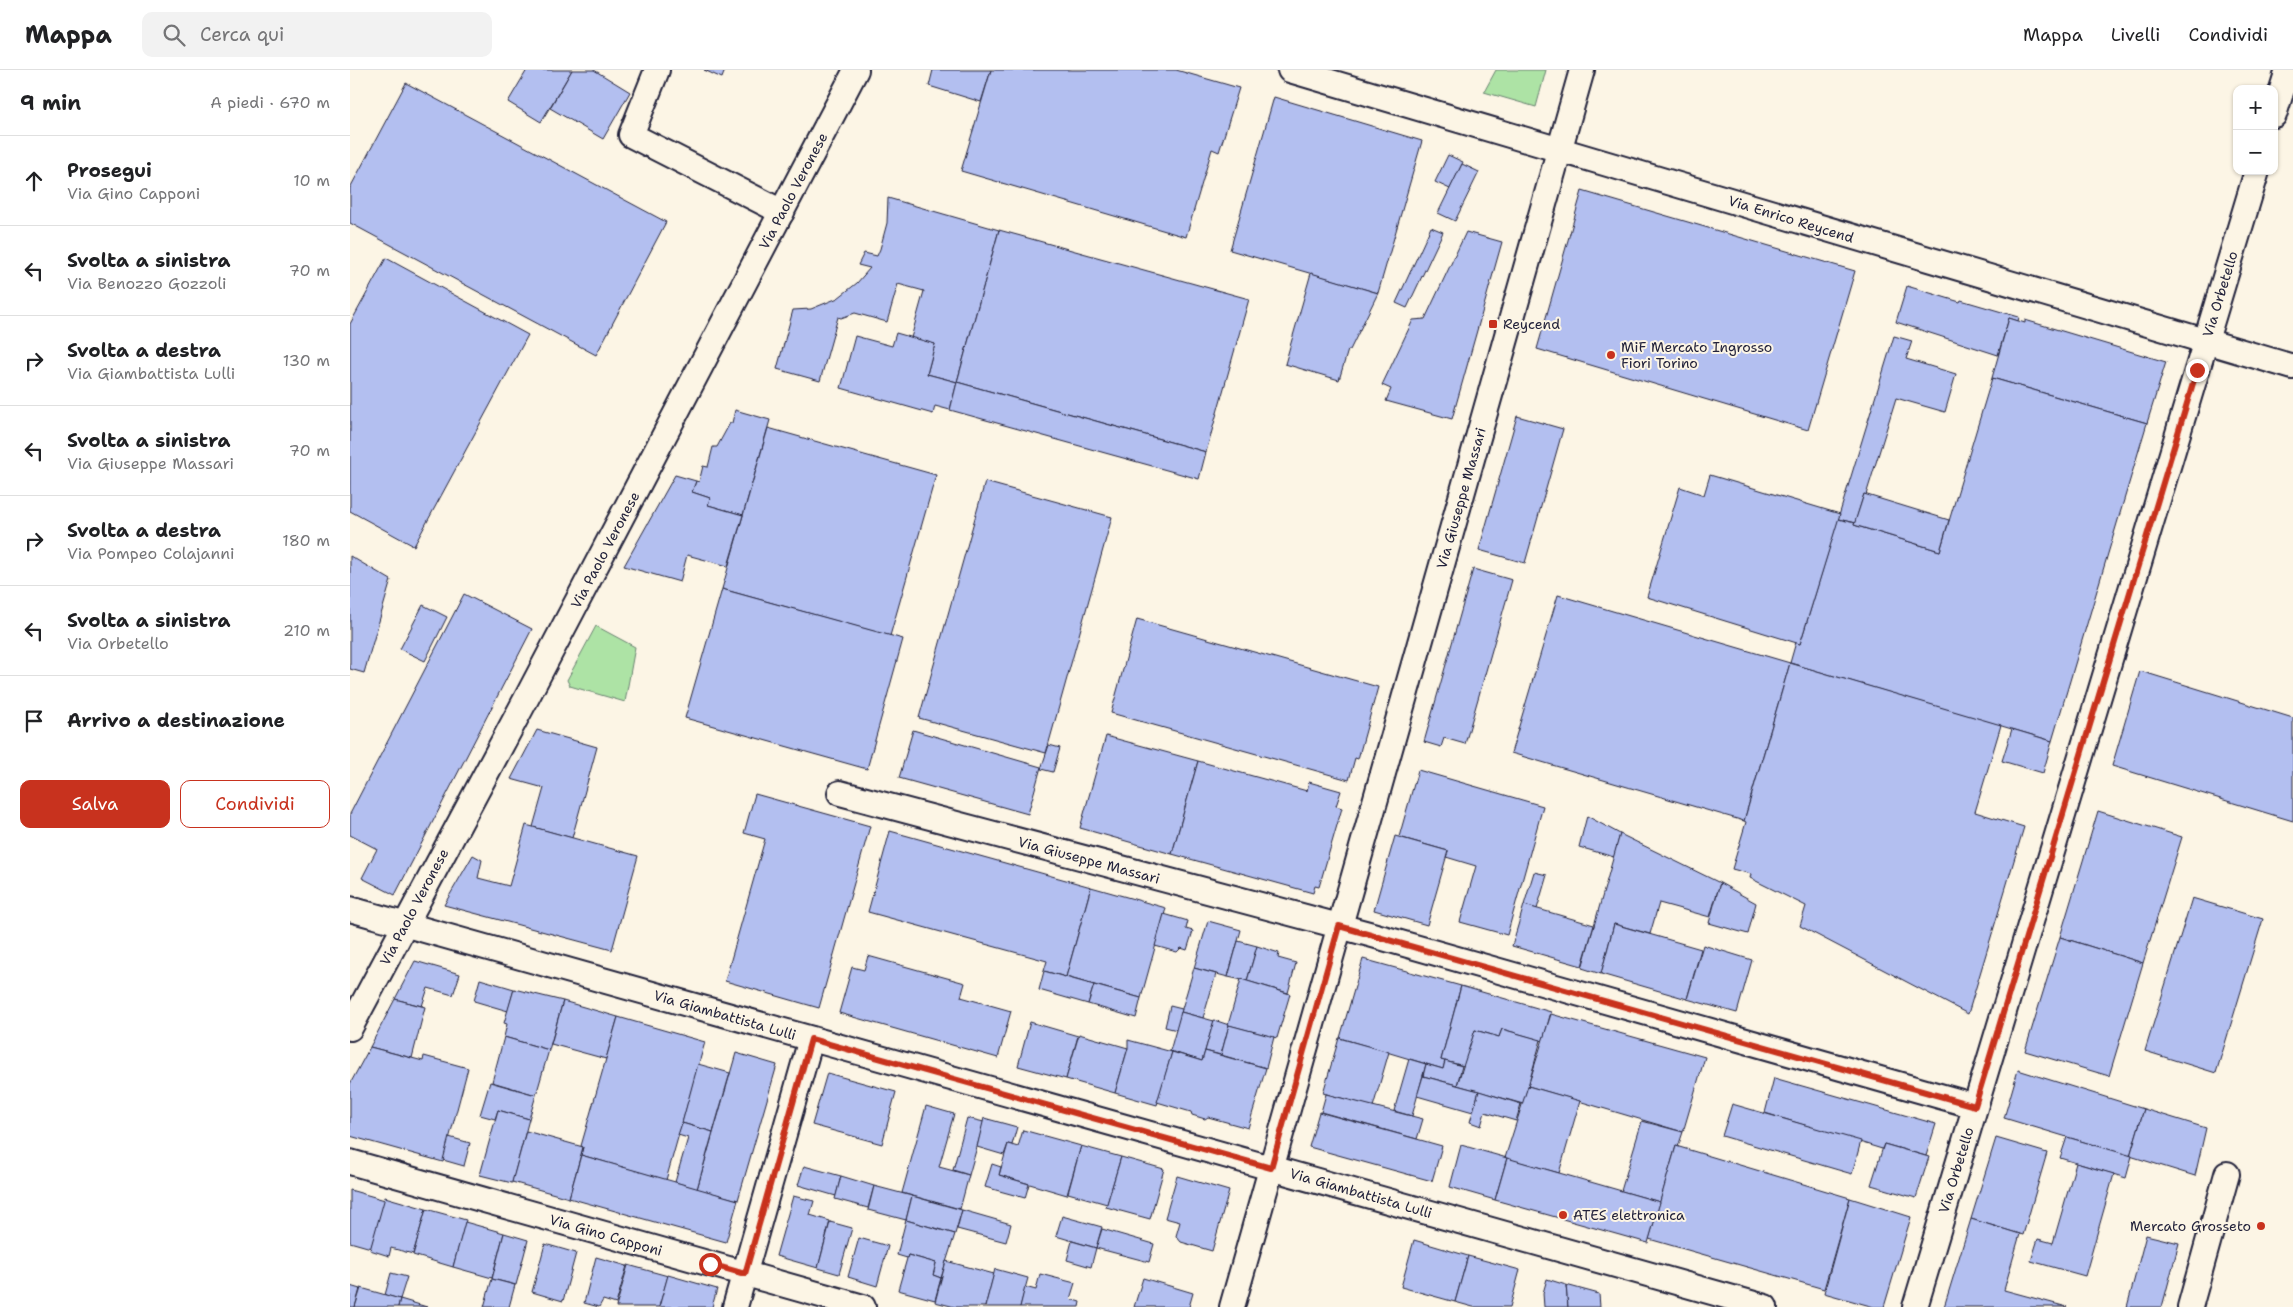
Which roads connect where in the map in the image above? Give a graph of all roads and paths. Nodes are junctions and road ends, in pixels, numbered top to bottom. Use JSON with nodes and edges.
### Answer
{"nodes":[{"id":1,"x":657,"y":70,"type":"edge"},
{"id":2,"x":856,"y":70,"type":"edge"},
{"id":3,"x":1290,"y":70,"type":"edge"},
{"id":4,"x":1582,"y":70,"type":"edge"},
{"id":5,"x":2288,"y":70,"type":"edge"},
{"id":6,"x":2278,"y":102,"type":"edge"},
{"id":7,"x":1559,"y":149,"type":"junction"},
{"id":8,"x":2256,"y":175,"type":"edge"},
{"id":9,"x":782,"y":212,"type":"junction"},
{"id":10,"x":2206,"y":340,"type":"junction"},
{"id":11,"x":2293,"y":367,"type":"edge"},
{"id":12,"x":840,"y":792,"type":"dead end"},
{"id":13,"x":350,"y":909,"type":"edge"},
{"id":14,"x":404,"y":924,"type":"junction"},
{"id":15,"x":1339,"y":926,"type":"junction"},
{"id":16,"x":350,"y":1028,"type":"edge"},
{"id":17,"x":811,"y":1039,"type":"junction"},
{"id":18,"x":1975,"y":1106,"type":"junction"},
{"id":19,"x":350,"y":1162,"type":"edge"},
{"id":20,"x":1271,"y":1168,"type":"junction"},
{"id":21,"x":2227,"y":1174,"type":"dead end"},
{"id":22,"x":745,"y":1274,"type":"junction"},
{"id":23,"x":735,"y":1307,"type":"edge"},
{"id":24,"x":863,"y":1307,"type":"edge"},
{"id":25,"x":1232,"y":1307,"type":"edge"},
{"id":26,"x":1765,"y":1307,"type":"edge"},
{"id":27,"x":1915,"y":1307,"type":"edge"},
{"id":28,"x":2190,"y":1307,"type":"edge"}],
"edges":[{"from":1,"to":9,"type":"street"},
{"from":2,"to":9,"type":"street","name":"Via Paolo Veronese"},
{"from":3,"to":7,"type":"street","name":"Via Enrico Reycend"},
{"from":4,"to":7,"type":"street","name":"Via Giuseppe Massari"},
{"from":5,"to":6,"type":"street"},
{"from":7,"to":10,"type":"street","name":"Via Enrico Reycend"},
{"from":7,"to":15,"type":"street","name":"Via Giuseppe Massari"},
{"from":8,"to":10,"type":"street","name":"Via Orbetello"},
{"from":9,"to":14,"type":"street","name":"Via Paolo Veronese"},
{"from":10,"to":11,"type":"street","name":"Via Enrico Reycend"},
{"from":10,"to":18,"type":"street","name":"Via Orbetello"},
{"from":12,"to":15,"type":"street","name":"Via Giuseppe Massari"},
{"from":13,"to":14,"type":"street","name":"Via Giambattista Lulli"},
{"from":14,"to":16,"type":"street","name":"Via Paolo Veronese"},
{"from":14,"to":17,"type":"street","name":"Via Giambattista Lulli"},
{"from":15,"to":18,"type":"street"},
{"from":15,"to":20,"type":"street","name":"Via Giuseppe Massari"},
{"from":17,"to":20,"type":"street","name":"Via Giambattista Lulli"},
{"from":17,"to":22,"type":"street"},
{"from":18,"to":27,"type":"street","name":"Via Orbetello"},
{"from":19,"to":22,"type":"street","name":"Via Gino Capponi"},
{"from":20,"to":25,"type":"street","name":"Via Giuseppe Massari"},
{"from":20,"to":26,"type":"street","name":"Via Giambattista Lulli"},
{"from":21,"to":28,"type":"street"},
{"from":22,"to":23,"type":"street"},
{"from":22,"to":24,"type":"street","name":"Via Gino Capponi"}]}
